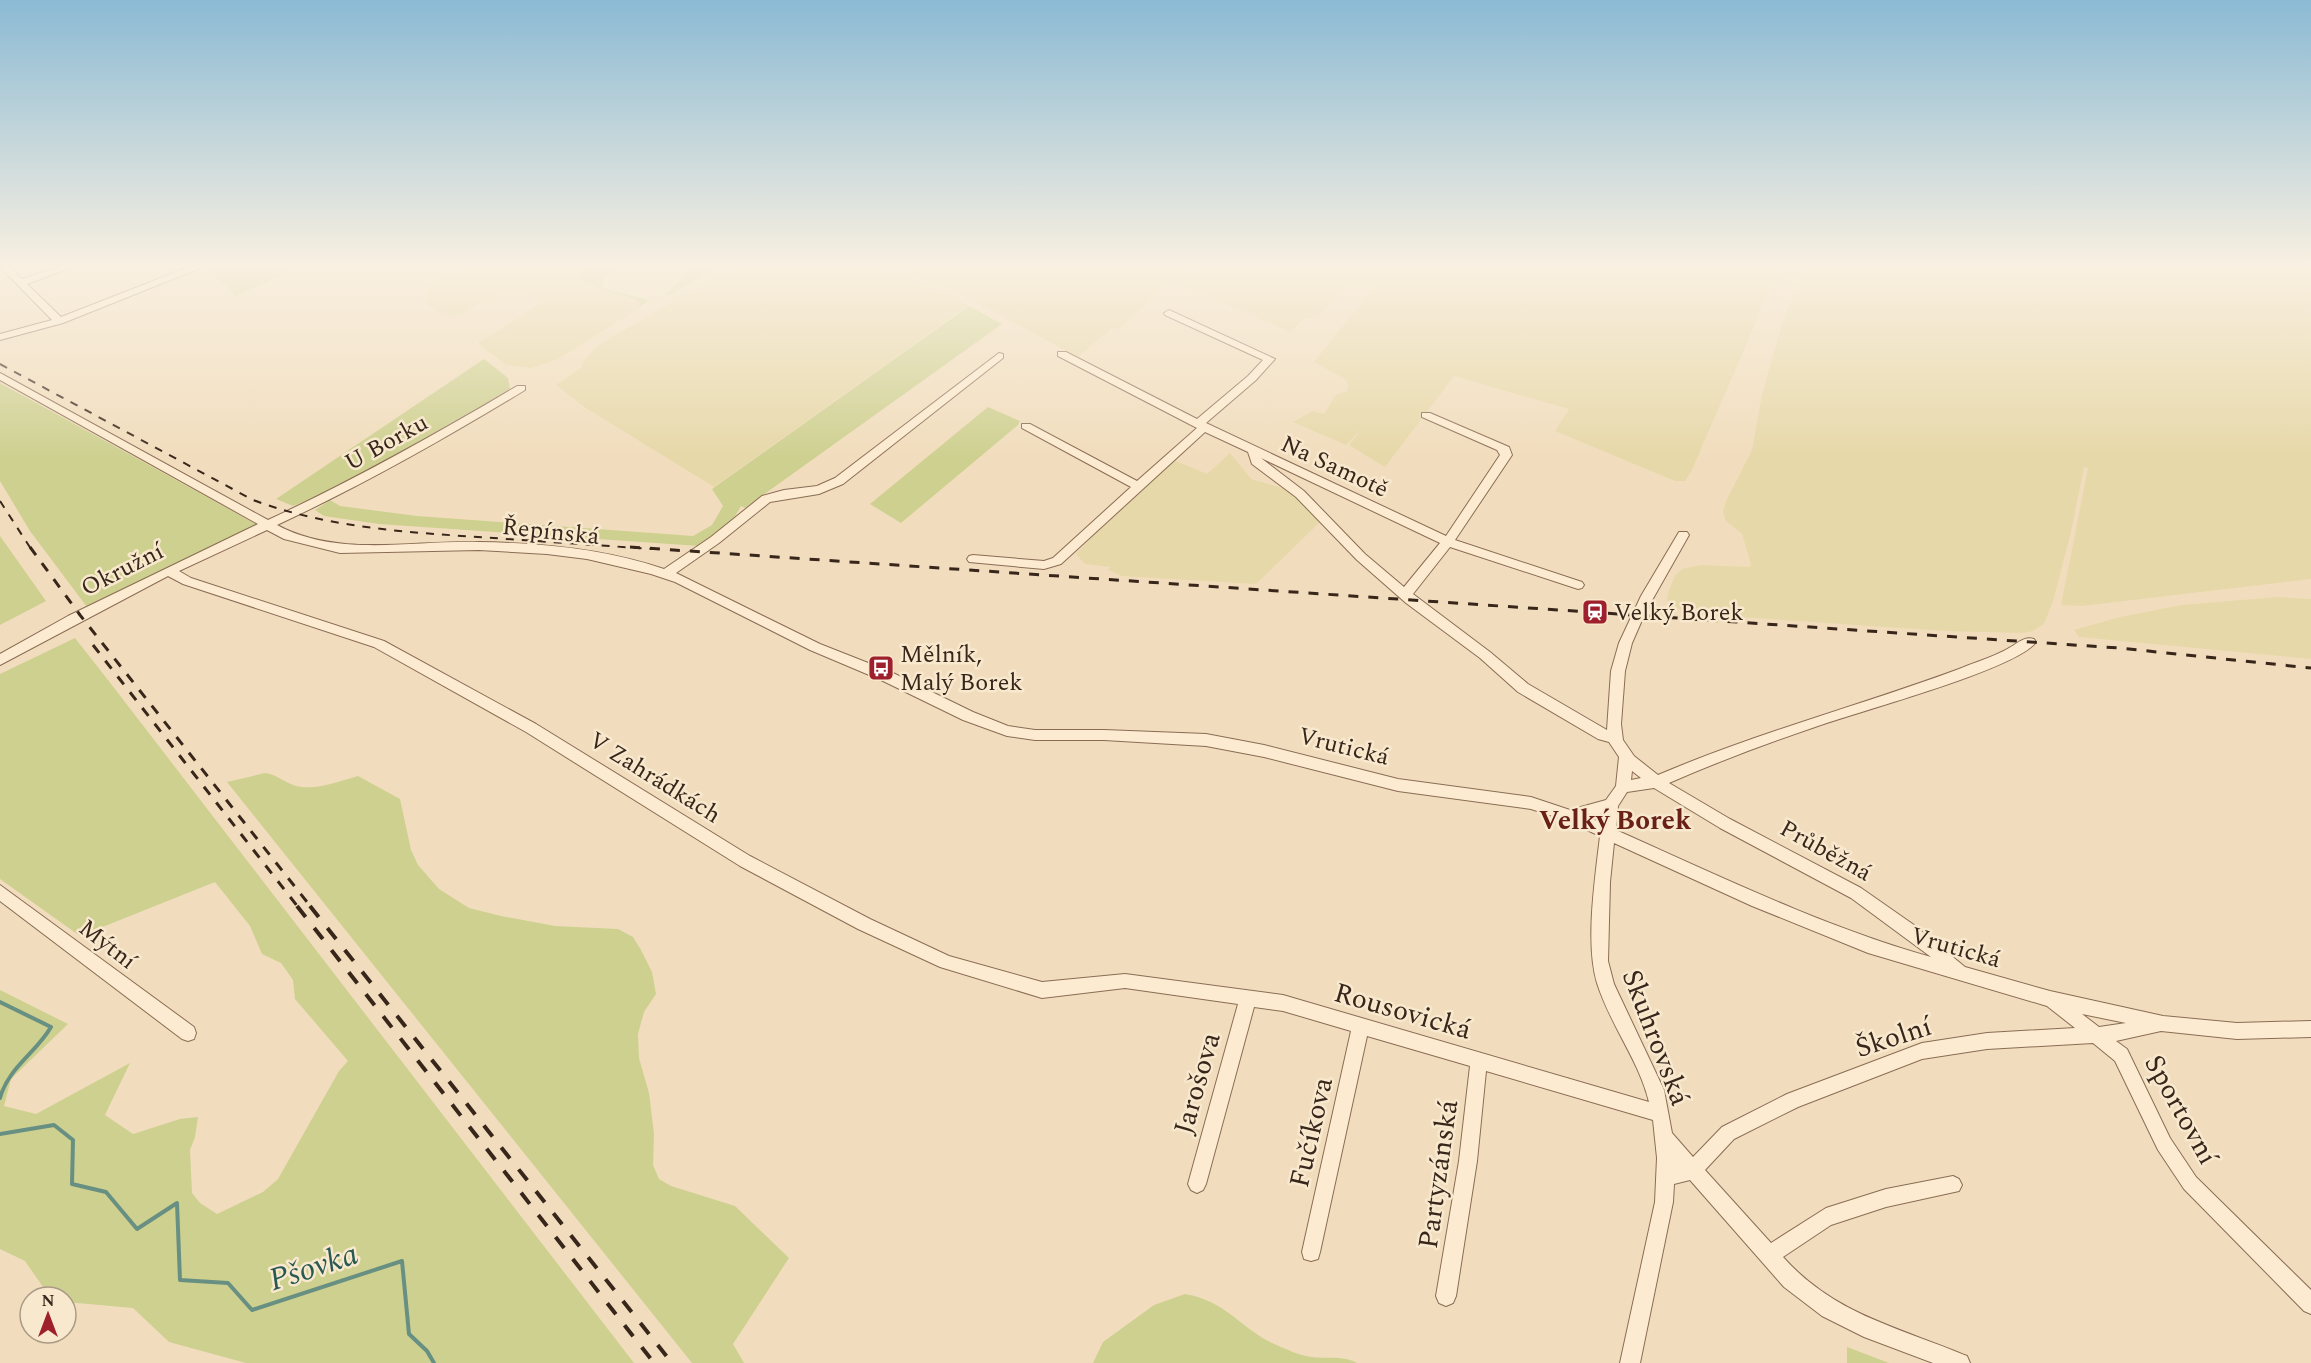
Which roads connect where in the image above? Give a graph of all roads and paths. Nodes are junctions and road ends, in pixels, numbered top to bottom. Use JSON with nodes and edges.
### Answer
{"nodes":[{"id":1,"x":24,"y":331,"type":"edge"},
{"id":2,"x":1207,"y":331,"type":"edge"},
{"id":3,"x":0,"y":337,"type":"edge"},
{"id":4,"x":1062,"y":354,"type":"dead end"},
{"id":5,"x":999,"y":356,"type":"dead end"},
{"id":6,"x":0,"y":376,"type":"edge"},
{"id":7,"x":521,"y":388,"type":"dead end"},
{"id":8,"x":1426,"y":415,"type":"dead end"},
{"id":9,"x":1026,"y":426,"type":"dead end"},
{"id":10,"x":1201,"y":426,"type":"junction"},
{"id":11,"x":1253,"y":451,"type":"junction"},
{"id":12,"x":1137,"y":486,"type":"junction"},
{"id":13,"x":267,"y":524,"type":"junction"},
{"id":14,"x":1683,"y":535,"type":"dead end"},
{"id":15,"x":1448,"y":542,"type":"junction"},
{"id":16,"x":973,"y":559,"type":"dead end"},
{"id":17,"x":168,"y":571,"type":"junction"},
{"id":18,"x":666,"y":574,"type":"junction"},
{"id":19,"x":1578,"y":585,"type":"dead end"},
{"id":20,"x":1405,"y":595,"type":"junction"},
{"id":21,"x":2029,"y":642,"type":"dead end"},
{"id":22,"x":0,"y":660,"type":"edge"},
{"id":23,"x":1104,"y":735,"type":"joint"},
{"id":24,"x":1615,"y":738,"type":"junction"},
{"id":25,"x":1626,"y":757,"type":"junction"},
{"id":26,"x":1657,"y":782,"type":"junction"},
{"id":27,"x":1623,"y":787,"type":"junction"},
{"id":28,"x":1611,"y":805,"type":"junction"},
{"id":29,"x":1570,"y":816,"type":"junction"},
{"id":30,"x":1608,"y":835,"type":"junction"},
{"id":31,"x":0,"y":892,"type":"edge"},
{"id":32,"x":1964,"y":973,"type":"junction"},
{"id":33,"x":1125,"y":981,"type":"joint"},
{"id":34,"x":1248,"y":997,"type":"junction"},
{"id":35,"x":2050,"y":999,"type":"junction"},
{"id":36,"x":2163,"y":1024,"type":"junction"},
{"id":37,"x":1361,"y":1025,"type":"junction"},
{"id":38,"x":2311,"y":1029,"type":"edge"},
{"id":39,"x":188,"y":1033,"type":"dead end"},
{"id":40,"x":2097,"y":1035,"type":"junction"},
{"id":41,"x":1479,"y":1060,"type":"junction"},
{"id":42,"x":1661,"y":1114,"type":"junction"},
{"id":43,"x":1664,"y":1137,"type":"junction"},
{"id":44,"x":1692,"y":1171,"type":"junction"},
{"id":45,"x":1667,"y":1177,"type":"junction"},
{"id":46,"x":1197,"y":1184,"type":"dead end"},
{"id":47,"x":1953,"y":1185,"type":"dead end"},
{"id":48,"x":1311,"y":1251,"type":"dead end"},
{"id":49,"x":1769,"y":1255,"type":"junction"},
{"id":50,"x":1446,"y":1296,"type":"dead end"},
{"id":51,"x":2311,"y":1304,"type":"edge"},
{"id":52,"x":1630,"y":1363,"type":"edge"},
{"id":53,"x":1960,"y":1363,"type":"edge"}],
"edges":[{"from":1,"to":3,"type":"street"},
{"from":2,"to":10,"type":"street"},
{"from":4,"to":10,"type":"street","name":"Na Samotě"},
{"from":5,"to":18,"type":"street"},
{"from":6,"to":13,"type":"street","name":"Řepínská"},
{"from":7,"to":13,"type":"street","name":"U Borku"},
{"from":8,"to":15,"type":"street"},
{"from":9,"to":12,"type":"street"},
{"from":10,"to":11,"type":"street","name":"Na Samotě"},
{"from":10,"to":12,"type":"street"},
{"from":11,"to":15,"type":"street","name":"Na Samotě"},
{"from":11,"to":20,"type":"street"},
{"from":12,"to":16,"type":"street"},
{"from":13,"to":17,"type":"street","name":"Okružní"},
{"from":13,"to":18,"type":"street","name":"Řepínská"},
{"from":14,"to":24,"type":"street"},
{"from":15,"to":19,"type":"street","name":"Na Samotě"},
{"from":15,"to":20,"type":"street"},
{"from":17,"to":22,"type":"street","name":"Okružní"},
{"from":17,"to":33,"type":"street","name":"V Zahrádkách"},
{"from":18,"to":23,"type":"street","name":"Řepínská"},
{"from":20,"to":24,"type":"street"},
{"from":21,"to":26,"type":"street"},
{"from":23,"to":29,"type":"street","name":"Vrutická"},
{"from":24,"to":25,"type":"street","name":"Průběžná"},
{"from":25,"to":26,"type":"street","name":"Průběžná"},
{"from":25,"to":27,"type":"street"},
{"from":26,"to":27,"type":"street"},
{"from":26,"to":32,"type":"street","name":"Průběžná"},
{"from":27,"to":28,"type":"street"},
{"from":28,"to":29,"type":"street"},
{"from":28,"to":30,"type":"street"},
{"from":29,"to":30,"type":"street","name":"Vrutická"},
{"from":30,"to":32,"type":"street","name":"Vrutická"},
{"from":30,"to":42,"type":"street","name":"Skuhrovská"},
{"from":31,"to":39,"type":"street","name":"Mýtní"},
{"from":32,"to":35,"type":"street","name":"Vrutická"},
{"from":33,"to":34,"type":"street","name":"Rousovická"},
{"from":34,"to":37,"type":"street","name":"Rousovická"},
{"from":34,"to":46,"type":"street","name":"Jarošova"},
{"from":35,"to":36,"type":"street","name":"Vrutická"},
{"from":35,"to":40,"type":"street","name":"Sportovní"},
{"from":36,"to":38,"type":"street","name":"Vrutická"},
{"from":36,"to":40,"type":"street","name":"Školní"},
{"from":37,"to":41,"type":"street","name":"Rousovická"},
{"from":37,"to":48,"type":"street","name":"Fučíkova"},
{"from":40,"to":44,"type":"street","name":"Školní"},
{"from":40,"to":51,"type":"street","name":"Sportovní"},
{"from":41,"to":42,"type":"street","name":"Rousovická"},
{"from":41,"to":50,"type":"street","name":"Partyzánská"},
{"from":42,"to":43,"type":"street","name":"Skuhrovská"},
{"from":43,"to":44,"type":"street"},
{"from":43,"to":45,"type":"street","name":"Skuhrovská"},
{"from":44,"to":45,"type":"street"},
{"from":44,"to":49,"type":"street"},
{"from":45,"to":52,"type":"street","name":"Skuhrovská"},
{"from":47,"to":49,"type":"street"},
{"from":49,"to":53,"type":"street"}]}
